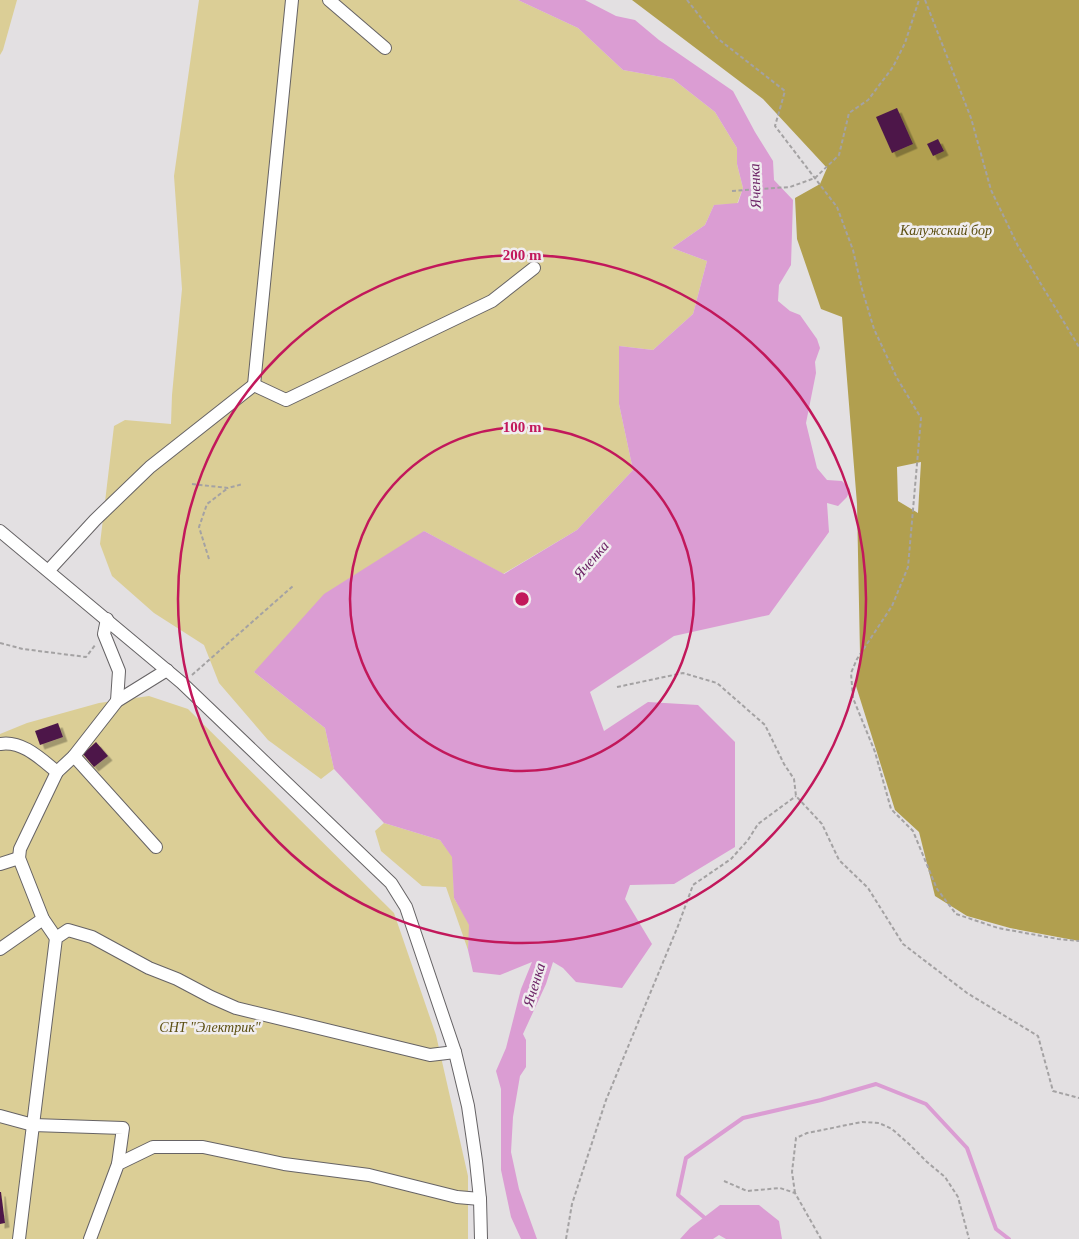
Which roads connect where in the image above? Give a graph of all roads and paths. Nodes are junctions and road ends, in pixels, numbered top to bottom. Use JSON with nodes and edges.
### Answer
{"nodes":[{"id":1,"x":292,"y":0,"type":"edge"},
{"id":2,"x":329,"y":0,"type":"edge"},
{"id":3,"x":687,"y":0,"type":"edge"},
{"id":4,"x":919,"y":0,"type":"edge"},
{"id":5,"x":925,"y":0,"type":"edge"},
{"id":6,"x":385,"y":48,"type":"dead end"},
{"id":7,"x":815,"y":178,"type":"junction"},
{"id":8,"x":732,"y":191,"type":"dead end"},
{"id":9,"x":534,"y":268,"type":"dead end"},
{"id":10,"x":1079,"y":346,"type":"edge"},
{"id":11,"x":254,"y":385,"type":"junction"},
{"id":12,"x":192,"y":484,"type":"dead end"},
{"id":13,"x":243,"y":484,"type":"dead end"},
{"id":14,"x":228,"y":488,"type":"junction"},
{"id":15,"x":0,"y":531,"type":"edge"},
{"id":16,"x":209,"y":559,"type":"dead end"},
{"id":17,"x":49,"y":570,"type":"junction"},
{"id":18,"x":293,"y":586,"type":"dead end"},
{"id":19,"x":107,"y":619,"type":"junction"},
{"id":20,"x":104,"y":634,"type":"junction"},
{"id":21,"x":0,"y":643,"type":"edge"},
{"id":22,"x":167,"y":670,"type":"junction"},
{"id":23,"x":182,"y":683,"type":"junction"},
{"id":24,"x":617,"y":687,"type":"dead end"},
{"id":25,"x":117,"y":700,"type":"junction"},
{"id":26,"x":0,"y":744,"type":"edge"},
{"id":27,"x":74,"y":756,"type":"junction"},
{"id":28,"x":57,"y":772,"type":"junction"},
{"id":29,"x":796,"y":796,"type":"junction"},
{"id":30,"x":156,"y":847,"type":"dead end"},
{"id":31,"x":19,"y":858,"type":"junction"},
{"id":32,"x":0,"y":864,"type":"edge"},
{"id":33,"x":43,"y":919,"type":"junction"},
{"id":34,"x":56,"y":938,"type":"junction"},
{"id":35,"x":1079,"y":941,"type":"edge"},
{"id":36,"x":0,"y":949,"type":"edge"},
{"id":37,"x":455,"y":1052,"type":"junction"},
{"id":38,"x":1079,"y":1098,"type":"edge"},
{"id":39,"x":0,"y":1116,"type":"edge"},
{"id":40,"x":33,"y":1125,"type":"junction"},
{"id":41,"x":118,"y":1164,"type":"junction"},
{"id":42,"x":724,"y":1181,"type":"dead end"},
{"id":43,"x":795,"y":1193,"type":"junction"},
{"id":44,"x":480,"y":1199,"type":"junction"},
{"id":45,"x":19,"y":1239,"type":"edge"},
{"id":46,"x":90,"y":1239,"type":"edge"},
{"id":47,"x":481,"y":1239,"type":"edge"},
{"id":48,"x":566,"y":1239,"type":"edge"},
{"id":49,"x":821,"y":1239,"type":"edge"},
{"id":50,"x":969,"y":1239,"type":"edge"}],
"edges":[{"from":1,"to":11,"type":"street"},
{"from":2,"to":6,"type":"street"},
{"from":3,"to":7,"type":"path"},
{"from":4,"to":7,"type":"path"},
{"from":5,"to":10,"type":"path"},
{"from":7,"to":8,"type":"path"},
{"from":7,"to":35,"type":"path"},
{"from":9,"to":11,"type":"street"},
{"from":11,"to":17,"type":"street"},
{"from":12,"to":14,"type":"path"},
{"from":13,"to":14,"type":"path"},
{"from":14,"to":16,"type":"path"},
{"from":15,"to":17,"type":"street"},
{"from":17,"to":19,"type":"street"},
{"from":18,"to":23,"type":"path"},
{"from":19,"to":20,"type":"street"},
{"from":19,"to":22,"type":"street"},
{"from":20,"to":21,"type":"path"},
{"from":20,"to":25,"type":"street"},
{"from":22,"to":23,"type":"street"},
{"from":22,"to":25,"type":"street"},
{"from":23,"to":37,"type":"street"},
{"from":24,"to":29,"type":"path"},
{"from":25,"to":27,"type":"street"},
{"from":26,"to":28,"type":"street"},
{"from":27,"to":28,"type":"street"},
{"from":27,"to":30,"type":"street"},
{"from":28,"to":31,"type":"street"},
{"from":29,"to":38,"type":"path"},
{"from":29,"to":48,"type":"path"},
{"from":31,"to":32,"type":"street"},
{"from":31,"to":33,"type":"street"},
{"from":33,"to":34,"type":"street"},
{"from":33,"to":36,"type":"street"},
{"from":34,"to":37,"type":"street"},
{"from":34,"to":40,"type":"street"},
{"from":37,"to":44,"type":"street"},
{"from":39,"to":40,"type":"street"},
{"from":40,"to":41,"type":"street"},
{"from":40,"to":45,"type":"street"},
{"from":41,"to":44,"type":"street"},
{"from":41,"to":46,"type":"street"},
{"from":42,"to":43,"type":"path"},
{"from":43,"to":49,"type":"path"},
{"from":43,"to":50,"type":"path"},
{"from":44,"to":47,"type":"street"}]}
